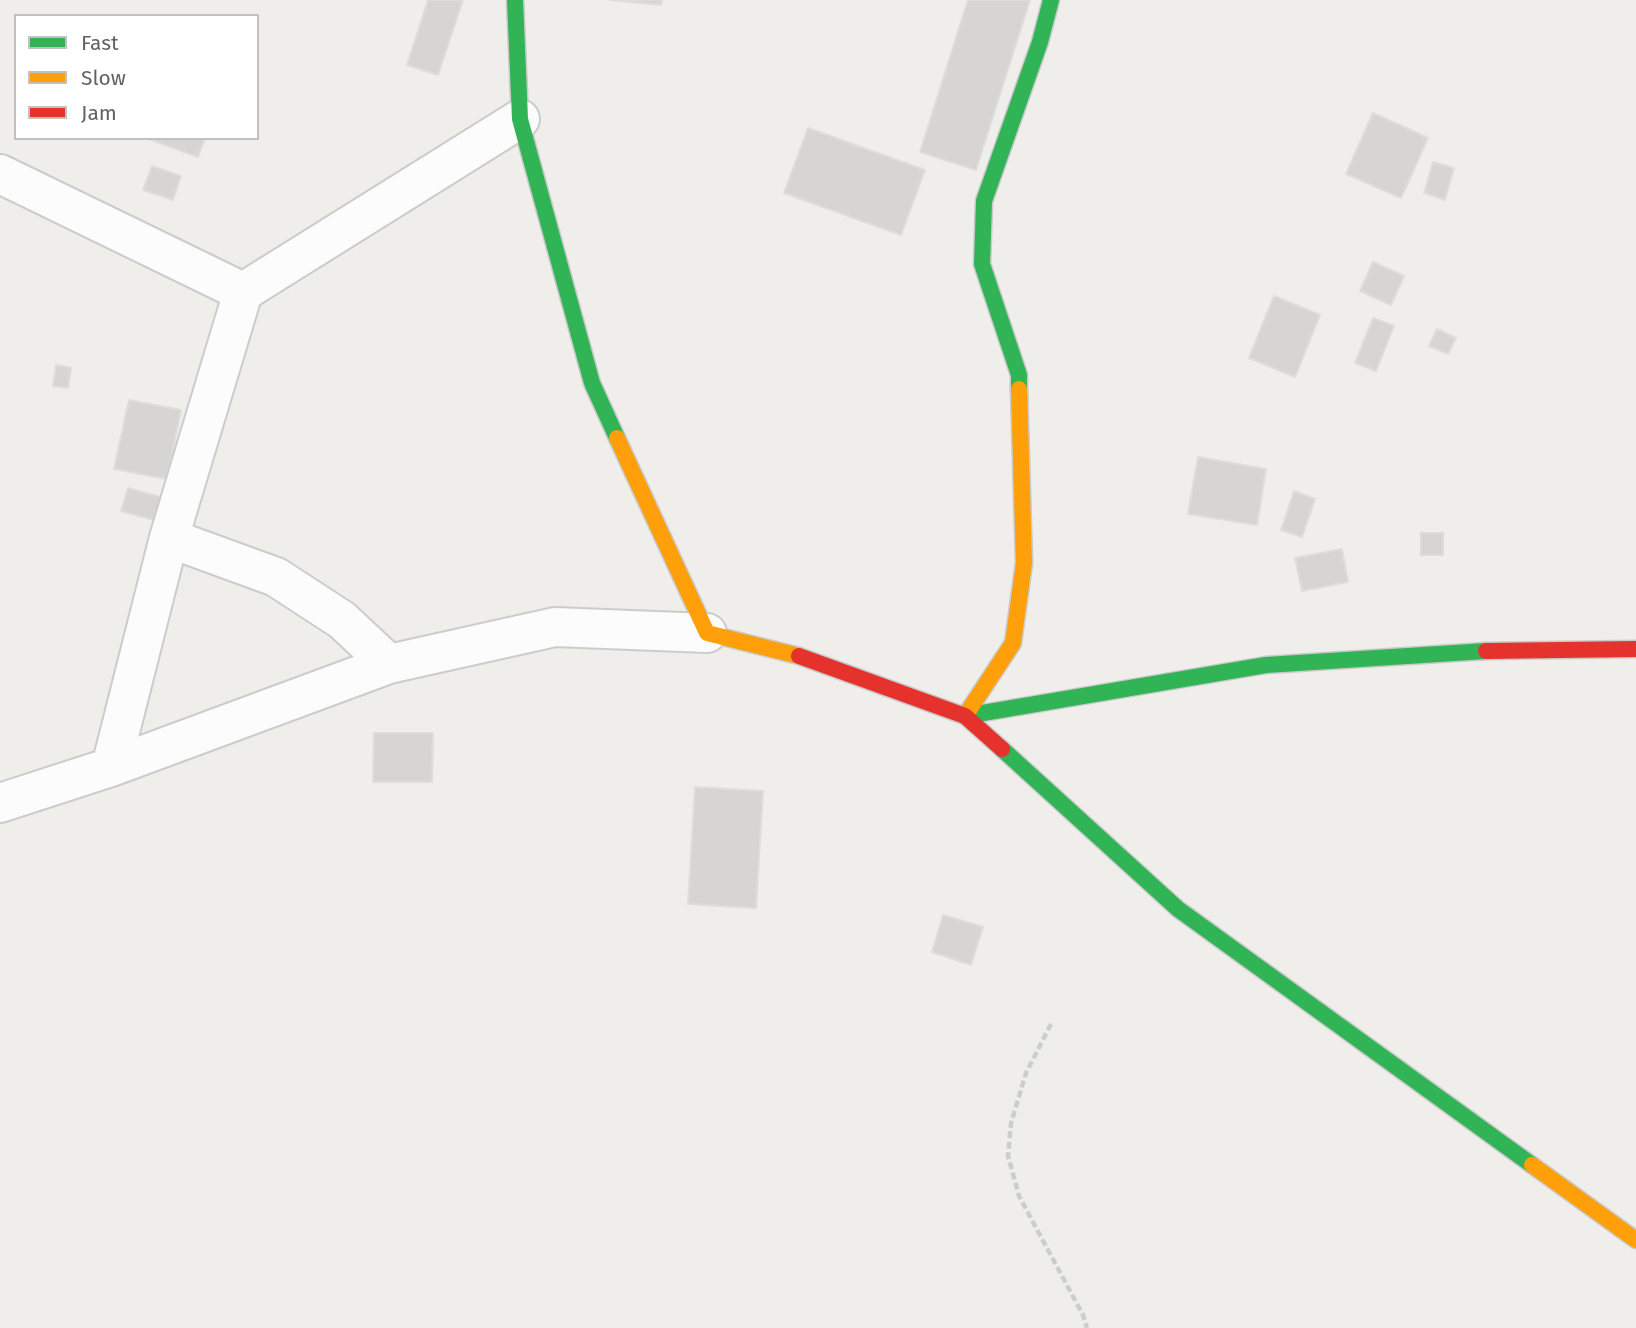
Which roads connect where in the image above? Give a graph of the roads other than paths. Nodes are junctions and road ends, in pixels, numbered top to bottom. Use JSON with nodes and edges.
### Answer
{"nodes":[{"id":1,"x":515,"y":0,"type":"edge"},
{"id":2,"x":1051,"y":0,"type":"edge"},
{"id":3,"x":520,"y":119,"type":"junction"},
{"id":4,"x":0,"y":174,"type":"edge"},
{"id":5,"x":243,"y":292,"type":"junction"},
{"id":6,"x":169,"y":538,"type":"junction"},
{"id":7,"x":707,"y":633,"type":"junction"},
{"id":8,"x":1636,"y":649,"type":"edge"},
{"id":9,"x":389,"y":664,"type":"junction"},
{"id":10,"x":965,"y":716,"type":"junction"},
{"id":11,"x":111,"y":767,"type":"junction"},
{"id":12,"x":0,"y":803,"type":"edge"},
{"id":13,"x":1636,"y":1240,"type":"edge"}],
"edges":[{"from":1,"to":3,"type":"street"},
{"from":2,"to":10,"type":"street"},
{"from":3,"to":5,"type":"street"},
{"from":3,"to":7,"type":"street"},
{"from":4,"to":5,"type":"street"},
{"from":5,"to":6,"type":"street"},
{"from":6,"to":9,"type":"street"},
{"from":6,"to":11,"type":"street"},
{"from":7,"to":9,"type":"street"},
{"from":7,"to":10,"type":"street"},
{"from":8,"to":10,"type":"street"},
{"from":9,"to":11,"type":"street"},
{"from":10,"to":13,"type":"street"},
{"from":11,"to":12,"type":"street"}]}
